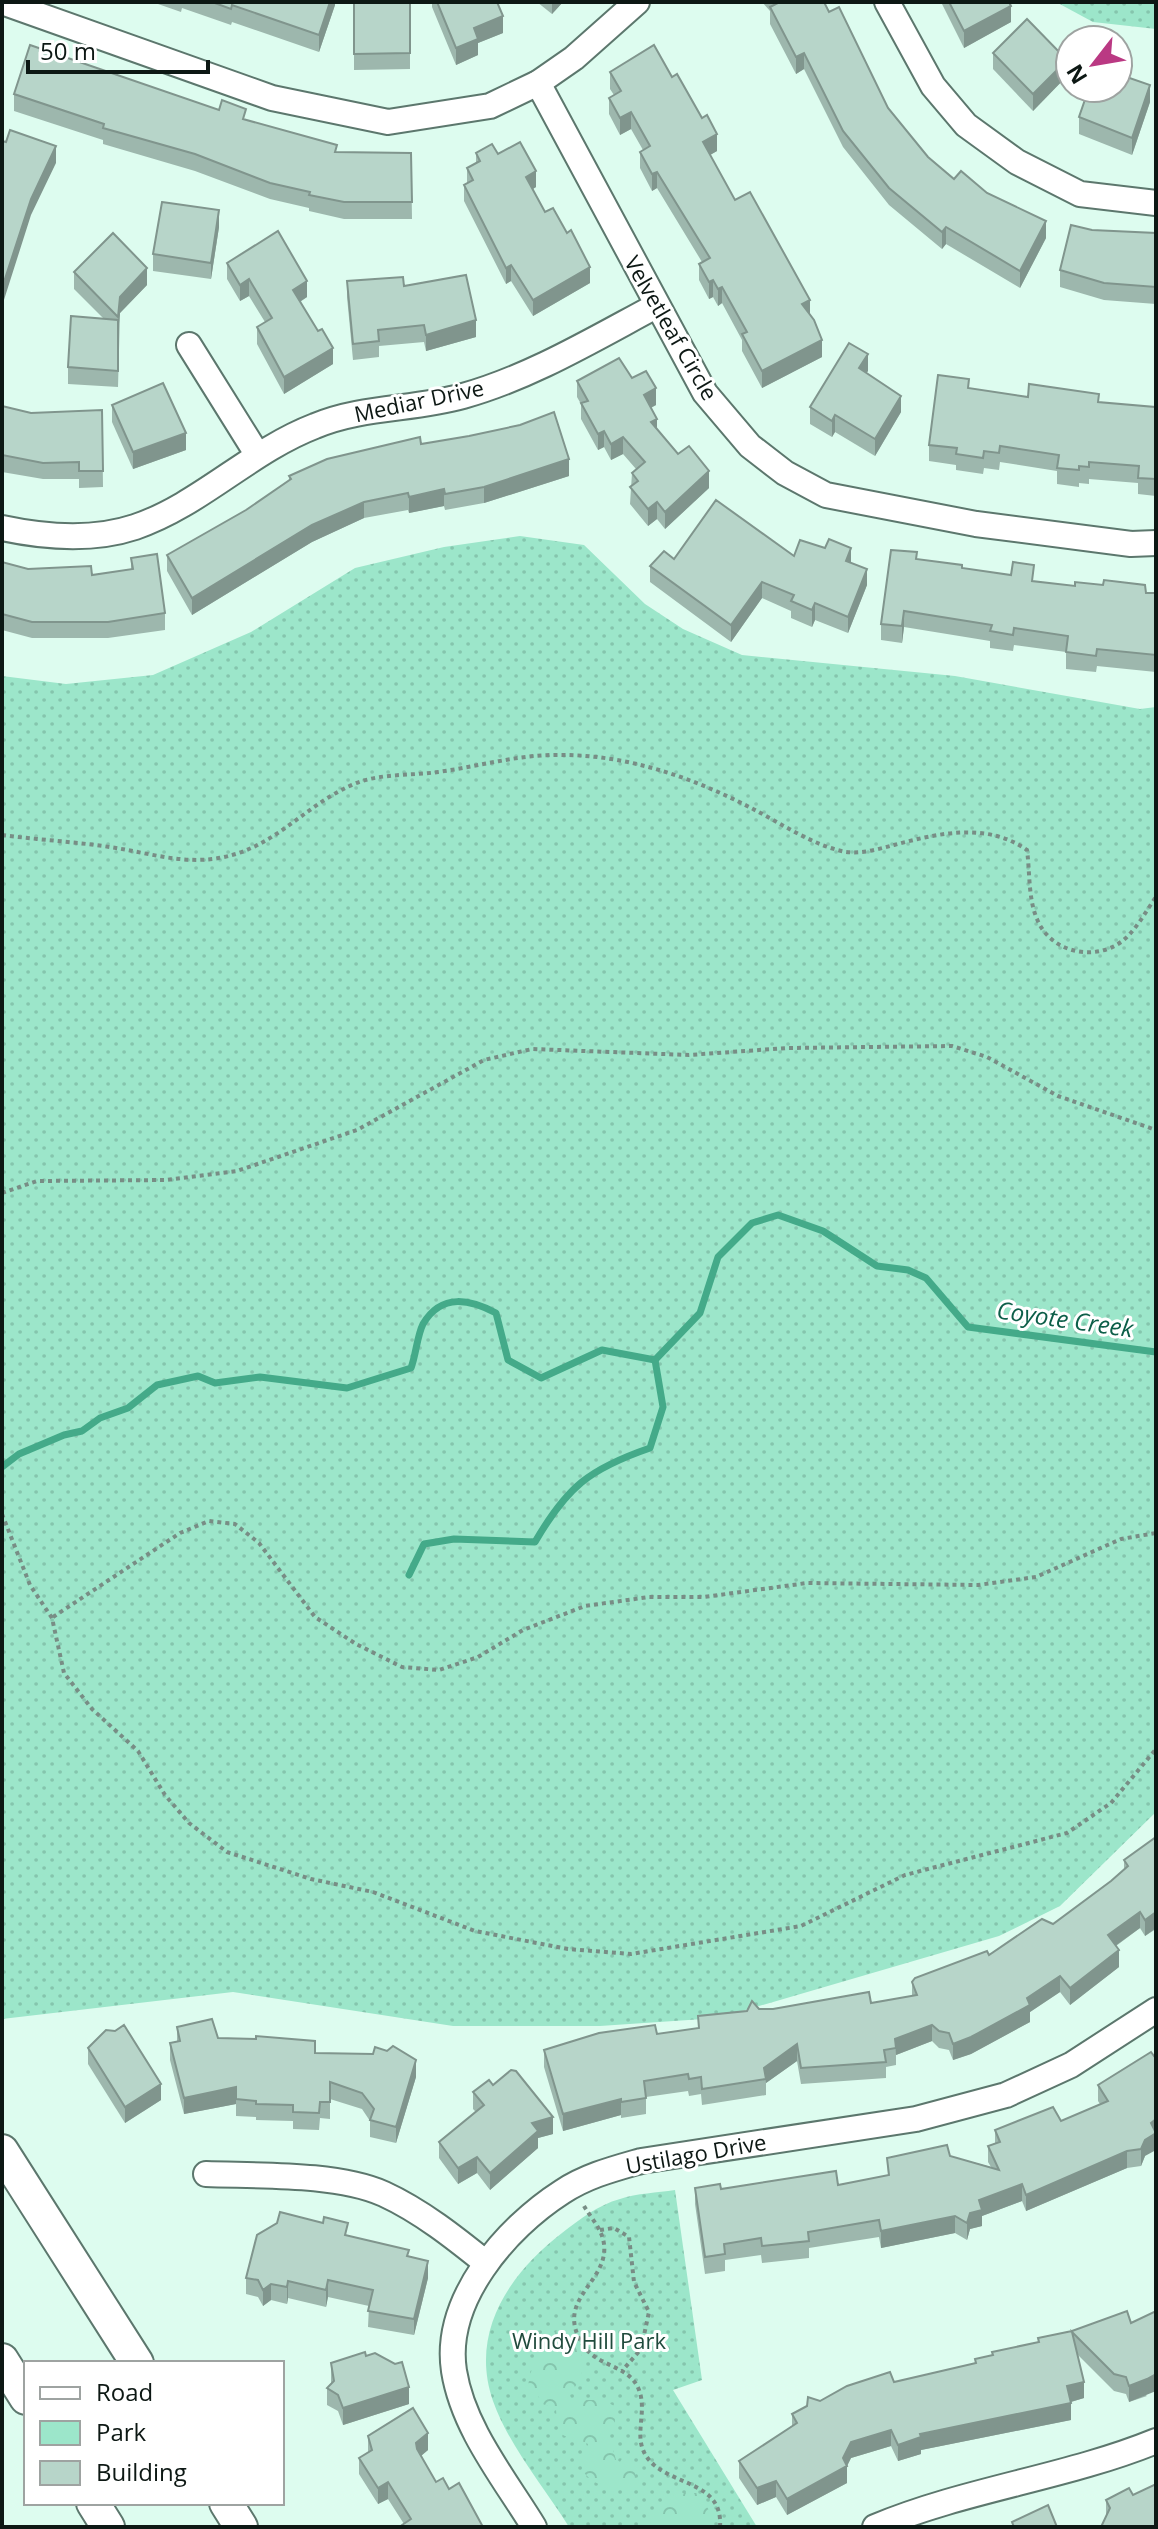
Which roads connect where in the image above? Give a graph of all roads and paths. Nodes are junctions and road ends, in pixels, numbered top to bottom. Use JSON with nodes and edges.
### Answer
{"nodes":[{"id":1,"x":637,"y":2,"type":"edge"},
{"id":2,"x":887,"y":2,"type":"edge"},
{"id":3,"x":2,"y":3,"type":"edge"},
{"id":4,"x":538,"y":83,"type":"junction"},
{"id":5,"x":1156,"y":203,"type":"edge"},
{"id":6,"x":656,"y":306,"type":"junction"},
{"id":7,"x":189,"y":345,"type":"dead end"},
{"id":8,"x":257,"y":454,"type":"junction"},
{"id":9,"x":2,"y":528,"type":"edge"},
{"id":10,"x":1156,"y":543,"type":"edge"},
{"id":11,"x":2,"y":835,"type":"edge"},
{"id":12,"x":1156,"y":897,"type":"edge"},
{"id":13,"x":1156,"y":1130,"type":"edge"},
{"id":14,"x":2,"y":1193,"type":"edge"},
{"id":15,"x":3,"y":1515,"type":"edge"},
{"id":16,"x":1156,"y":1533,"type":"edge"},
{"id":17,"x":52,"y":1618,"type":"junction"},
{"id":18,"x":1156,"y":1749,"type":"edge"},
{"id":19,"x":1156,"y":2010,"type":"edge"},
{"id":20,"x":2,"y":2151,"type":"edge"},
{"id":21,"x":206,"y":2174,"type":"dead end"},
{"id":22,"x":573,"y":2187,"type":"junction"},
{"id":23,"x":600,"y":2230,"type":"junction"},
{"id":24,"x":486,"y":2263,"type":"junction"},
{"id":25,"x":2,"y":2360,"type":"edge"},
{"id":26,"x":136,"y":2361,"type":"edge"},
{"id":27,"x":622,"y":2371,"type":"junction"},
{"id":28,"x":24,"y":2395,"type":"edge"},
{"id":29,"x":1156,"y":2441,"type":"edge"},
{"id":30,"x":94,"y":2505,"type":"edge"},
{"id":31,"x":227,"y":2505,"type":"edge"},
{"id":32,"x":927,"y":2517,"type":"edge"},
{"id":33,"x":108,"y":2527,"type":"edge"},
{"id":34,"x":241,"y":2527,"type":"edge"},
{"id":35,"x":534,"y":2527,"type":"edge"},
{"id":36,"x":720,"y":2527,"type":"edge"},
{"id":37,"x":875,"y":2527,"type":"edge"}],
"edges":[{"from":1,"to":4,"type":"street"},
{"from":2,"to":5,"type":"street"},
{"from":3,"to":4,"type":"street"},
{"from":4,"to":6,"type":"street","name":"Velvetleaf Circle"},
{"from":6,"to":8,"type":"street","name":"Mediar Drive"},
{"from":6,"to":10,"type":"street","name":"Velvetleaf Circle"},
{"from":7,"to":8,"type":"street"},
{"from":8,"to":9,"type":"street","name":"Mediar Drive"},
{"from":11,"to":12,"type":"path"},
{"from":13,"to":14,"type":"path"},
{"from":15,"to":17,"type":"path"},
{"from":16,"to":17,"type":"path"},
{"from":17,"to":18,"type":"path"},
{"from":19,"to":22,"type":"street","name":"Ustilago Drive"},
{"from":20,"to":26,"type":"main road"},
{"from":21,"to":24,"type":"street"},
{"from":22,"to":23,"type":"path"},
{"from":22,"to":24,"type":"street","name":"Ustilago Drive"},
{"from":23,"to":27,"type":"path"},
{"from":23,"to":27,"type":"path"},
{"from":24,"to":35,"type":"street","name":"Ustilago Drive"},
{"from":25,"to":28,"type":"main road"},
{"from":27,"to":36,"type":"path"},
{"from":29,"to":32,"type":"street"},
{"from":30,"to":33,"type":"main road"},
{"from":31,"to":34,"type":"main road"},
{"from":32,"to":37,"type":"street"}]}
